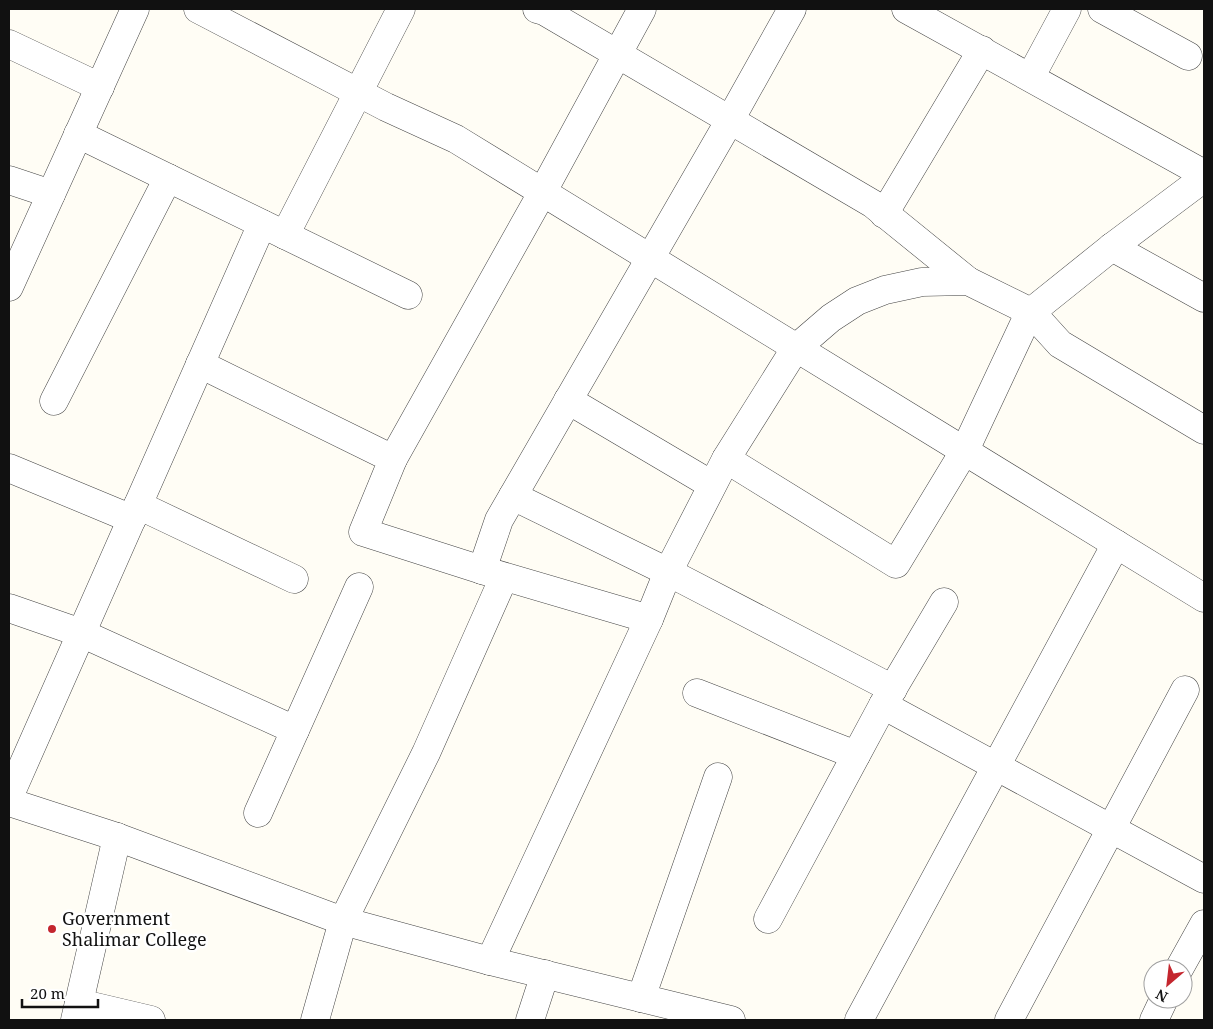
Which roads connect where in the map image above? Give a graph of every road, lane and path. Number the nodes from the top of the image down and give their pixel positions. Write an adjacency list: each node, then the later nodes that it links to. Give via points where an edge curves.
1 (135, 9): 15 (street)
2 (198, 9): 16 (street)
3 (400, 9): 16 (street)
4 (642, 9): 12 (street)
5 (792, 9): 17 (street)
6 (909, 9): 11 (street)
7 (1068, 9): 14 (street)
8 (1102, 9): 13 (street)
9 (542, 10): 12 (street)
10 (9, 44): 15 (street)
11 (982, 50): 14 (street); 25 (street)
12 (616, 53): 17 (street); 23 (street)
13 (1188, 56)
14 (1031, 76): 19 (street)
15 (100, 87): 18 (street)
16 (357, 92): 23 (street, via 456,139); 26 (street)
17 (730, 120): 25 (street, via 873,204); 28 (street)
18 (78, 134): 20 (street); 24 (street)
19 (1204, 174)
20 (168, 178): 26 (street); 37 (street)
21 (1204, 178): 27 (street)
22 (9, 180): 24 (street)
23 (542, 193): 28 (street); 40 (street)
24 (51, 194): 30 (street)
25 (884, 214): 29 (street)
26 (273, 229): 31 (street); 35 (street)
27 (1112, 247): 32 (street); 33 (street)
28 (649, 259): 34 (street); 36 (street)
29 (968, 281): 33 (street); 34 (street, via 922,282 885,290 857,301 831,318)
30 (9, 287)
31 (408, 295)
32 (1204, 298)
33 (1032, 312): 38 (street, via 1060,344); 39 (street)
34 (796, 349): 39 (street); 41 (street)
35 (200, 364): 40 (street); 45 (street)
36 (568, 400): 43 (street); 44 (street)
37 (54, 401)
38 (1204, 430)
39 (965, 450): 41 (street, via 896,564); 46 (street)
40 (393, 459): 48 (street, via 363,532)
41 (726, 459): 43 (street)
42 (9, 468): 45 (street)
43 (712, 485): 47 (street)
44 (513, 496): 47 (street); 48 (street, via 499,520)
45 (135, 512): 49 (street); 55 (street)
46 (1116, 544): 51 (street); 61 (street)
47 (668, 572): 54 (street); 58 (street)
48 (493, 574): 54 (street); 70 (street, via 426,753)
49 (294, 579)
50 (358, 587): 59 (street)
51 (1204, 598)
52 (944, 602): 58 (street)
53 (9, 608): 55 (street)
54 (649, 619): 73 (street)
55 (81, 633): 59 (street); 63 (street)
56 (1185, 690): 66 (street)
57 (698, 693): 60 (street)
58 (888, 697): 60 (street); 61 (street)
59 (295, 730): 65 (street)
60 (856, 755): 69 (street)
61 (997, 767): 66 (street); 82 (street)
62 (718, 777): 75 (street)
63 (9, 797)
64 (9, 802): 67 (street)
65 (258, 813)
66 (1112, 829): 68 (street); 83 (street)
67 (117, 837): 70 (street); 76 (street)
68 (1204, 879)
69 (768, 919)
70 (343, 922): 73 (street); 79 (street)
71 (1204, 924): 72 (street)
72 (1185, 959)
73 (490, 960): 74 (street)
74 (545, 974): 75 (street); 80 (street)
75 (641, 998): 77 (street)
76 (77, 1012): 78 (street)
77 (669, 1013): 81 (street)
78 (151, 1020)
79 (315, 1020)
80 (530, 1020)
81 (731, 1020)
82 (859, 1020)
83 (1009, 1020)

